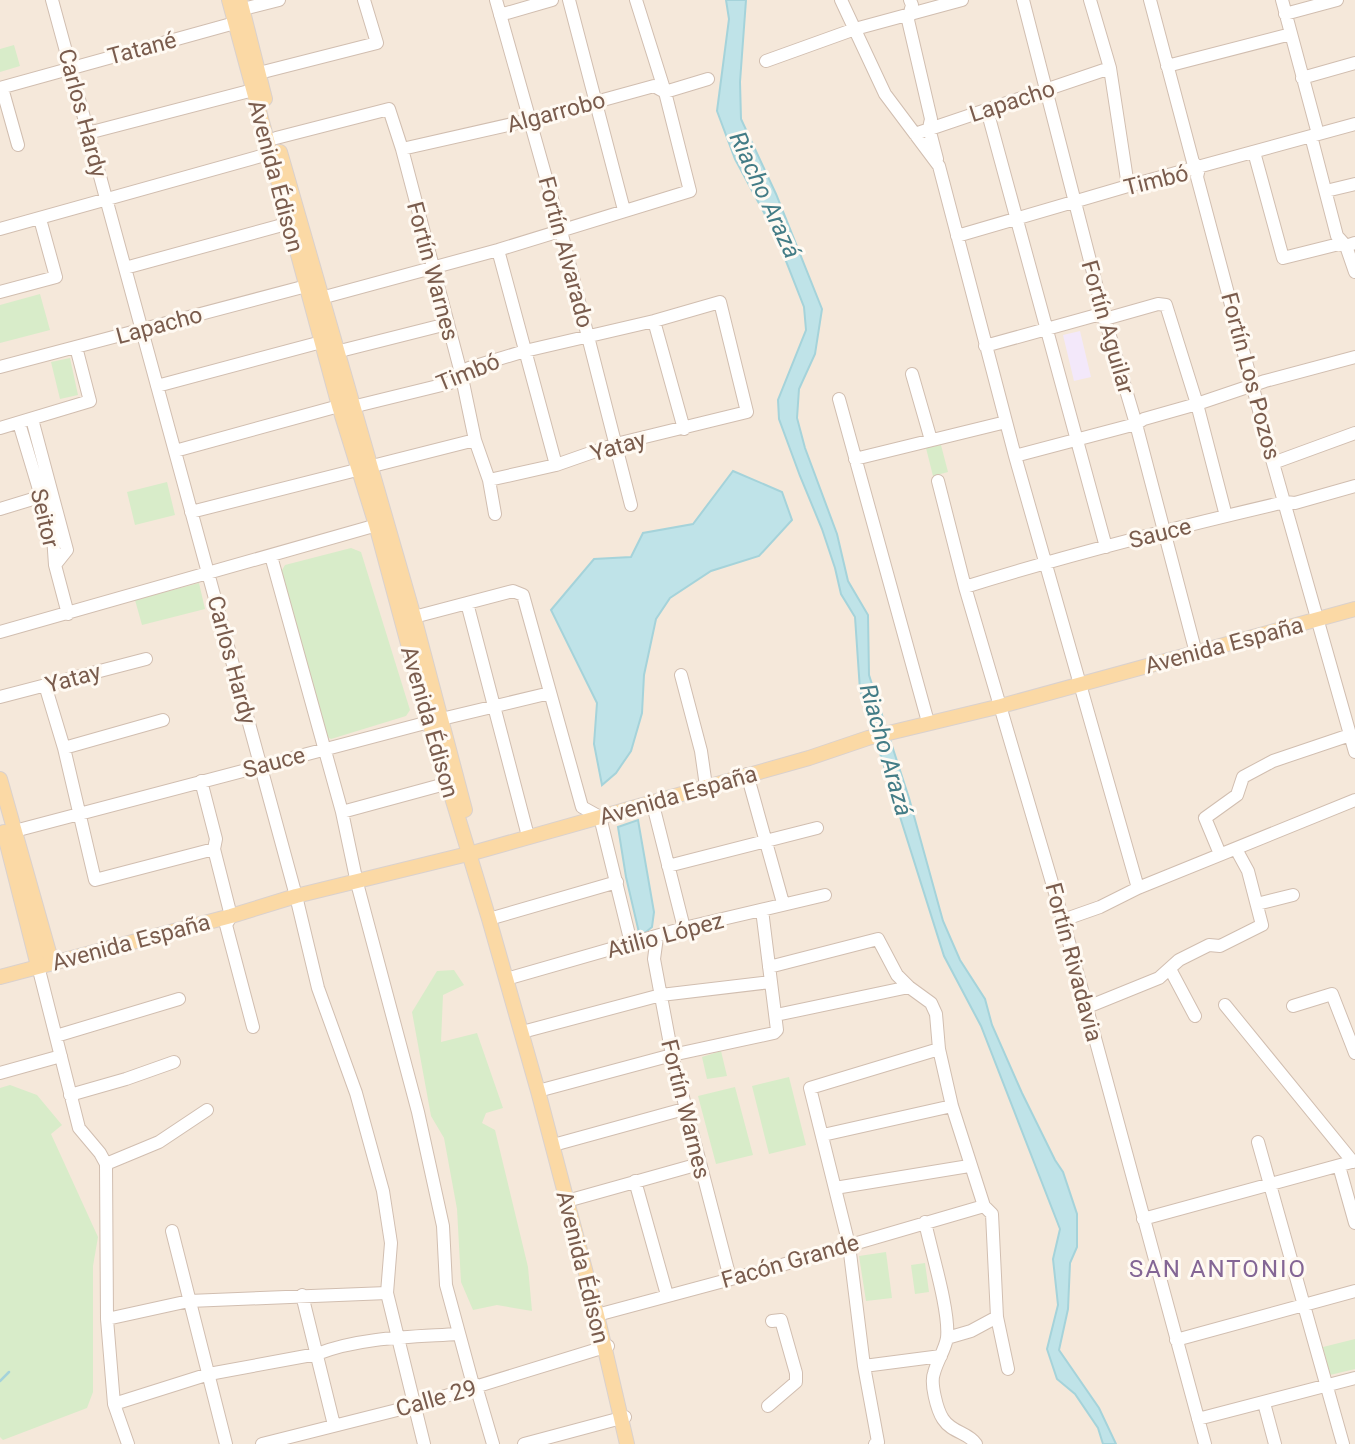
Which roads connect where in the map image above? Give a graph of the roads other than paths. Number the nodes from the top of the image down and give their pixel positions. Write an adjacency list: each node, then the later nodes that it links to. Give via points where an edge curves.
1 (52, 0): 26 (street, Carlos Hardy)
2 (229, 0): 17 (main road, Avenida Édison)
3 (279, 0): 17 (street, Tatané)
4 (364, 0): 30 (street, via 377,43)
5 (496, 0): 20 (street, Fortín Alvarado)
6 (552, 0): 20 (street)
7 (569, 0): 34 (street)
8 (636, 0): 33 (street)
9 (841, 0): 21 (street)
10 (910, 0): 18 (street)
11 (962, 0): 18 (street)
12 (1023, 0): 32 (street, Fortín Aguilar)
13 (1090, 0): 27 (street)
14 (1150, 0): 25 (street, Fortín Los Pozos)
15 (1282, 0): 19 (street)
16 (1337, 0): 19 (street)
17 (241, 13): 26 (street, Tatané); 30 (main road, Avenida Édison)
18 (910, 14): 21 (street); 38 (street)
19 (1285, 14): 22 (street)
20 (500, 15): 36 (street, Fortín Alvarado)
21 (855, 29): 23 (street); 40 (street, via 885,94)
22 (1291, 34): 25 (street); 28 (street)
23 (766, 61)
24 (1355, 63): 28 (street)
25 (1167, 66): 47 (street, Fortín Los Pozos, via 1193,162)
26 (71, 68): 31 (street, Tatané); 39 (street, Carlos Hardy)
27 (1110, 68): 32 (street, Lapacho); 49 (street)
28 (1302, 78): 41 (street)
29 (708, 79): 33 (street, Algarrobo)
30 (258, 84): 39 (street); 43 (main road, Avenida Édison)
31 (1, 88): 42 (street)
32 (1046, 91): 35 (street, Lapacho); 52 (street, Fortín Aguilar)
33 (665, 92): 34 (street, Algarrobo, via 654,86); 53 (street, Lapacho, via 690,191)
34 (596, 101): 36 (street, Algarrobo); 53 (street)
35 (987, 110): 38 (street, Lapacho); 55 (street)
36 (530, 120): 44 (street, Algarrobo); 58 (street, Fortín Alvarado)
37 (1355, 124): 41 (street, Timbó)
38 (929, 128): 40 (street, Lapacho); 46 (street)
39 (88, 133): 51 (street, Carlos Hardy)
40 (915, 134): 46 (street)
41 (1314, 135): 45 (street, Timbó); 50 (street)
42 (18, 145)
43 (276, 148): 44 (street, Fortín Warnes, via 389,109); 51 (street); 56 (main road, Avenida Édison)
44 (402, 149): 62 (street, Fortín Warnes)
45 (1254, 152): 47 (street, Timbó); 60 (street, via 1283,258)
46 (939, 166): 59 (street)
47 (1199, 169): 49 (street, Timbó); 82 (street, Fortín Los Pozos, via 1197,177)
48 (1355, 184): 50 (street)
49 (1128, 186): 52 (street, Timbó)
50 (1326, 191): 60 (street, via 1337,236)
51 (106, 199): 54 (street); 63 (street, Carlos Hardy)
52 (1075, 202): 55 (street, Timbó); 67 (street, Fortín Aguilar)
53 (624, 210): 58 (street, Lapacho)
54 (40, 219): 57 (street); 66 (street, via 56,277)
55 (1018, 219): 59 (street, Timbó); 71 (street)
56 (294, 222): 63 (street); 65 (main road, Avenida Édison)
57 (0, 229)
58 (561, 231): 61 (street, Lapacho); 72 (street, Fortín Alvarado)
59 (957, 236): 74 (street)
60 (1350, 245): 64 (street)
61 (498, 250): 62 (street, Lapacho); 76 (street)
62 (431, 267): 65 (street, Lapacho); 69 (street, Fortín Warnes)
63 (125, 268): 70 (street, Carlos Hardy)
64 (1355, 272)
65 (315, 289): 70 (street, Lapacho); 73 (main road, Avenida Édison)
66 (0, 292)
67 (1105, 318): 71 (street, via 1097,315); 84 (street, via 1166,305); 89 (street, Fortín Aguilar)
68 (654, 321): 72 (street, Timbó); 86 (street, Timbó, via 720,302); 91 (street)
69 (447, 324): 73 (street); 79 (street, Fortín Warnes)
70 (142, 329): 75 (street, Lapacho); 81 (street, Carlos Hardy)
71 (1047, 329): 74 (street); 93 (street)
72 (589, 338): 76 (street, Timbó); 96 (street, Fortín Alvarado)
73 (330, 345): 81 (street); 85 (main road, Avenida Édison)
74 (985, 346): 88 (street)
75 (76, 347): 78 (street, Lapacho); 87 (street, via 90,401)
76 (525, 351): 79 (street, Timbó); 101 (street)
77 (1355, 357): 82 (street)
78 (0, 367)
79 (461, 373): 85 (street, Timbó, via 450,383); 94 (street, Fortín Warnes)
80 (912, 374): 95 (street)
81 (157, 386): 97 (street, Carlos Hardy)
82 (1255, 387): 84 (street); 100 (street, Fortín Los Pozos)
83 (839, 399): 99 (street)
84 (1197, 404): 89 (street); 112 (street)
85 (345, 406): 97 (street, Timbó); 102 (main road, Avenida Édison)
86 (747, 412): 91 (street, Yatay)
87 (25, 421): 90 (street); 106 (street, Seitor)
88 (1006, 422): 95 (street); 98 (street)
89 (1136, 424): 93 (street); 114 (street, Fortín Aguilar)
90 (0, 428)
91 (684, 429): 96 (street, Yatay)
92 (1355, 433): 100 (street)
93 (1077, 439): 98 (street); 115 (street)
94 (475, 440): 102 (street); 103 (street, Fortín Warnes)
95 (931, 440): 99 (street)
96 (616, 444): 101 (street, Yatay); 108 (street, Fortín Alvarado)
97 (175, 450): 110 (street, Carlos Hardy)
98 (1015, 456): 117 (street)
99 (855, 458): 137 (street)
100 (1273, 463): 107 (street, Fortín Los Pozos)
101 (556, 464): 103 (street, Yatay)
102 (364, 469): 110 (street); 113 (main road, Avenida Édison)
103 (489, 480): 111 (street, Fortín Warnes)
104 (938, 481): 119 (street, Fortín Rivadavia)
105 (1355, 486): 107 (street, Sauce)
106 (47, 495): 109 (street); 122 (street, Seitor, via 55,565)
107 (1285, 502): 112 (street, Sauce); 124 (street, Fortín Los Pozos)
108 (631, 505)
109 (0, 509)
110 (191, 512): 118 (street, Carlos Hardy)
111 (495, 514)
112 (1226, 516): 114 (street, Sauce)
113 (381, 524): 116 (street); 123 (main road, Avenida Édison); 136 (main road, Avenida Édison)
114 (1165, 533): 115 (street, Sauce); 126 (street, Fortín Aguilar)
115 (1106, 547): 117 (street, Sauce)
116 (271, 556): 118 (street); 140 (street)
117 (1045, 562): 119 (street, Sauce); 129 (street)
118 (208, 573): 122 (street); 142 (street, Carlos Hardy)
119 (965, 587): 133 (street, Fortín Rivadavia)
120 (467, 603): 123 (street); 131 (street, via 513,591 523,596); 134 (street)
121 (1355, 609): 124 (main road, Avenida España)
122 (68, 614): 125 (street)
123 (414, 617): 136 (main road, Avenida Édison)
124 (1317, 620): 126 (main road, Avenida España); 138 (street, Fortín Los Pozos)
125 (0, 632)
126 (1196, 653): 129 (main road, Avenida España)
127 (146, 659): 130 (street, Yatay)
128 (681, 675): 147 (street)
129 (1080, 684): 133 (main road, Avenida España); 165 (street)
130 (46, 685): 132 (street, Yatay); 139 (street)
131 (550, 693): 134 (street, Sauce); 152 (street, via 582,807)
132 (0, 697)
133 (1001, 706): 137 (main road, Avenida España); 174 (street, Fortín Rivadavia)
134 (495, 707): 136 (street, Sauce); 156 (street)
135 (163, 720): 139 (street)
136 (435, 720): 140 (street, Sauce); 146 (main road, Avenida Édison)
137 (928, 722): 143 (main road, Avenida España)
138 (1350, 735): 141 (street, Fortín Los Pozos); 161 (street, via 1273,761 1243,777 1237,795 1205,818)
139 (64, 748): 150 (street)
140 (324, 749): 142 (street, Sauce); 151 (street)
141 (1355, 752)
142 (260, 765): 145 (street, Sauce); 168 (street, Carlos Hardy)
143 (747, 774): 147 (main road, Avenida España); 157 (street)
144 (0, 779): 155 (main road)
145 (201, 781): 150 (street, Sauce); 158 (street, via 216,839)
146 (452, 783): 151 (street); 160 (main road, Avenida Édison)
147 (706, 786): 149 (main road, Avenida España)
148 (1355, 800): 159 (street)
149 (652, 801): 152 (main road, Avenida España); 162 (street)
150 (79, 812): 155 (street, Sauce); 158 (street, via 95,880)
151 (342, 812): 164 (street)
152 (600, 817): 156 (main road, Avenida España); 163 (street)
153 (0, 818): 155 (main road)
154 (817, 828): 157 (street)
155 (6, 833): 178 (main road)
156 (528, 836): 160 (main road, Avenida España)
157 (765, 841): 162 (street); 169 (street)
158 (214, 849): 172 (street)
159 (1236, 849): 161 (street); 170 (street)
160 (472, 853): 164 (main road, Avenida España); 173 (main road, Avenida Édison)
161 (1220, 855): 165 (street)
162 (668, 866): 175 (street)
163 (617, 882): 173 (street); 177 (street)
164 (357, 883): 168 (main road, Avenida España); 235 (street, via 418,1112 443,1226 446,1285)
165 (1138, 888): 174 (street)
166 (825, 895): 169 (street, Atilio López)
167 (1293, 895): 170 (street)
168 (296, 896): 172 (main road, Avenida España); 226 (street, Carlos Hardy, via 318,988 356,1093 383,1191 391,1243)
169 (783, 903): 171 (street, Atilio López)
170 (1257, 904): 180 (street, via 1262,925 1220,946 1209,945)
171 (762, 910): 175 (street, Atilio López); 179 (street)
172 (231, 916): 178 (main road, Avenida España); 192 (street, via 226,925)
173 (492, 918): 182 (main road, Avenida Édison)
174 (1063, 920): 189 (street, Fortín Rivadavia)
175 (684, 928): 176 (street, Atilio López)
176 (657, 937): 177 (street, Atilio López); 185 (street, Fortín Warnes, via 654,960)
177 (631, 943): 182 (street, Atilio López)
178 (45, 964): 181 (main road, Avenida España); 194 (street)
179 (769, 968): 183 (street); 184 (street, via 878,939 897,975)
180 (1170, 969): 189 (street); 191 (street)
181 (0, 977)
182 (507, 978): 193 (main road, Avenida Édison); 201 (main road, Avenida Édison)
183 (771, 982): 185 (street); 190 (street)
184 (909, 987): 190 (street); 195 (street, via 931,1003)
185 (660, 995): 193 (street); 197 (street, Fortín Warnes)
186 (179, 999): 194 (street)
187 (1226, 1005): 209 (street)
188 (1293, 1006): 196 (street, via 1332,994)
189 (1085, 1008): 219 (street, Fortín Rivadavia)
190 (776, 1014): 197 (street, via 774,1033)
191 (1195, 1016)
192 (253, 1027)
193 (526, 1031): 201 (main road, Avenida Édison)
194 (56, 1035): 198 (street)
195 (939, 1049): 203 (street); 206 (street, via 810,1088)
196 (1355, 1053)
197 (672, 1055): 201 (street); 204 (street, Fortín Warnes)
198 (61, 1056): 200 (street); 202 (street)
199 (174, 1062): 202 (street)
200 (0, 1073)
201 (540, 1090): 208 (main road, Avenida Édison); 217 (main road, Avenida Édison)
202 (69, 1095): 210 (street, via 79,1128)
203 (952, 1106): 206 (street); 212 (street)
204 (684, 1109): 208 (street); 211 (street, Fortín Warnes)
205 (207, 1110): 210 (street, via 159,1142)
206 (823, 1135): 216 (street)
207 (1258, 1142): 215 (street)
208 (557, 1144): 217 (main road, Avenida Édison)
209 (1354, 1162): 213 (street)
210 (106, 1164): 233 (street)
211 (699, 1164): 214 (street); 224 (street, Fortín Warnes)
212 (969, 1166): 216 (street); 218 (street)
213 (1339, 1166): 215 (street); 221 (street)
214 (635, 1181): 217 (street); 228 (street)
215 (1270, 1186): 219 (street); 230 (street)
216 (835, 1188): 223 (street)
217 (570, 1200): 231 (main road, Avenida Édison)
218 (984, 1206): 220 (street, Facón Grande); 232 (street, via 992,1213)
219 (1143, 1219): 238 (street, Fortín Rivadavia)
220 (925, 1222): 223 (street, Facón Grande); 237 (street)
221 (1355, 1223)
222 (172, 1231): 229 (street)
223 (849, 1245): 224 (street, Facón Grande); 242 (street)
224 (730, 1278): 228 (street, Facón Grande)
225 (1355, 1291): 230 (street)
226 (387, 1293): 227 (street); 236 (street, Carlos Hardy)
227 (302, 1295): 229 (street); 240 (street)
228 (667, 1295): 231 (street, Facón Grande)
229 (189, 1301): 233 (street); 244 (street)
230 (1304, 1305): 238 (street); 247 (street)
231 (599, 1315): 239 (main road, Avenida Édison)
232 (997, 1317): 237 (street); 243 (street)
233 (107, 1319): 249 (street)
234 (772, 1321): 251 (street, via 781,1320 796,1382)
235 (458, 1334): 236 (street); 246 (street)
236 (397, 1338): 240 (street); 250 (street, Carlos Hardy)
237 (947, 1338): 241 (street)
238 (1177, 1340): 253 (street, Fortín Rivadavia)
239 (606, 1348): 246 (street, Calle 29); 252 (main road, Avenida Édison)
240 (317, 1354): 244 (street); 254 (street)
241 (941, 1356): 242 (street); 266 (street, via 932,1376 942,1418 953,1431 972,1437)
242 (864, 1366): 255 (street)
243 (1008, 1369)
244 (209, 1374): 249 (street); 259 (street)
245 (1355, 1378): 247 (street)
246 (476, 1386): 250 (street, Calle 29); 262 (street)
247 (1327, 1386): 248 (street); 269 (street)
248 (1264, 1403): 253 (street); 268 (street)
249 (114, 1404): 258 (street)
250 (413, 1406): 254 (street, Calle 29); 261 (street, Carlos Hardy)
251 (768, 1406)
252 (623, 1418): 256 (street); 264 (main road, Avenida Édison); 265 (main road, Avenida Édison)
253 (1198, 1419): 267 (street, Fortín Rivadavia)
254 (334, 1425): 257 (street, Calle 29)
255 (876, 1437)
256 (560, 1439): 263 (street)
257 (282, 1441): 260 (street, Calle 29)
258 (128, 1444)
259 (226, 1444)
260 (262, 1444)
261 (424, 1444)
262 (493, 1444)
263 (524, 1444)
264 (627, 1444)
265 (632, 1444)
266 (976, 1444)
267 (1205, 1444)
268 (1275, 1444)
269 (1343, 1444)

